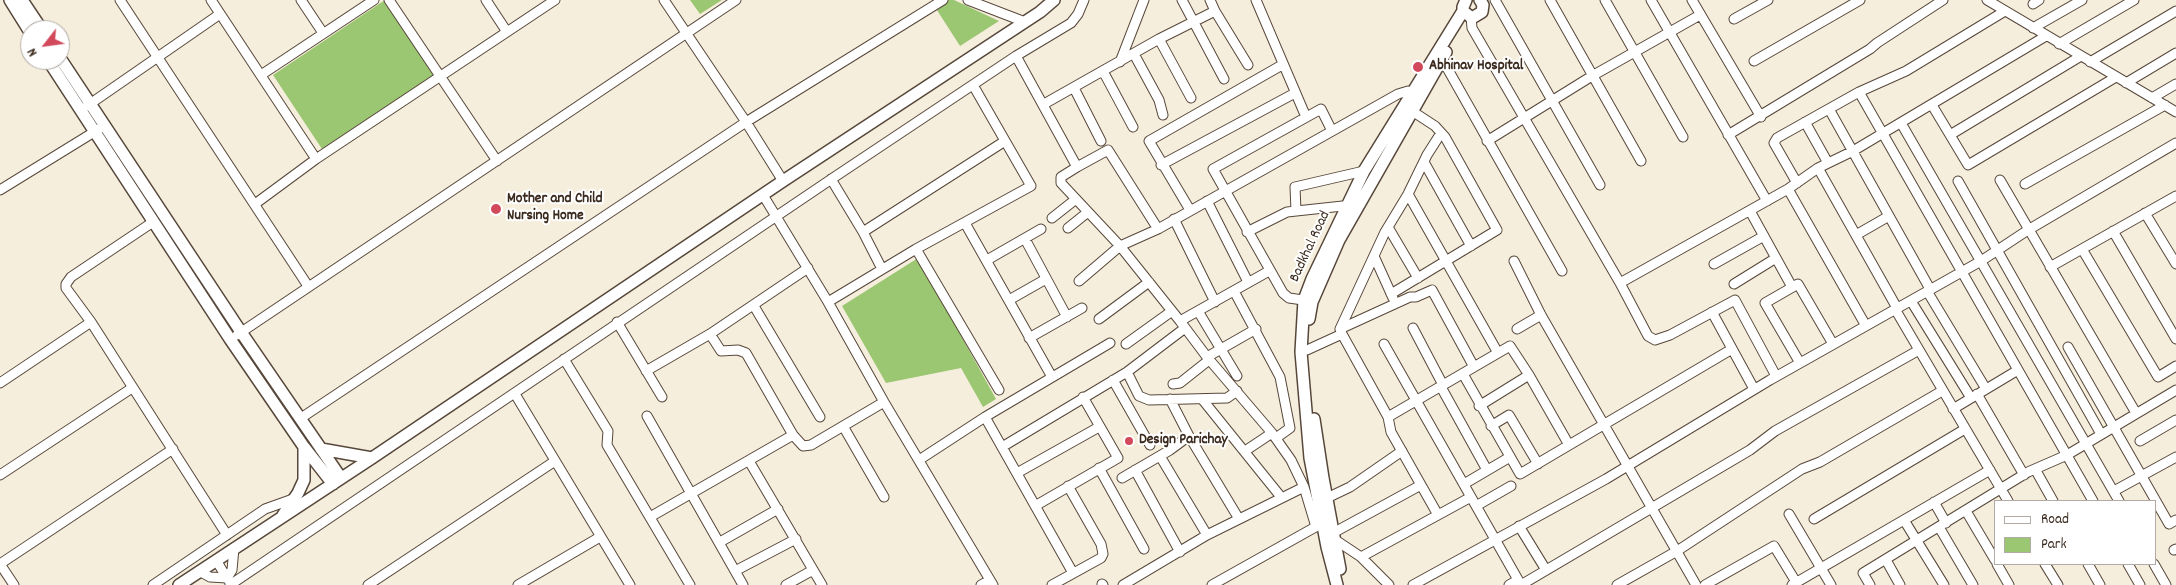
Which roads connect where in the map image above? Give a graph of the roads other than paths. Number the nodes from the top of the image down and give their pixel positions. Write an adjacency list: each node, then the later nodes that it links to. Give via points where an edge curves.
1 (10, 0): 40 (street)
2 (22, 0): 41 (street)
3 (120, 0): 57 (street)
4 (211, 0): 37 (street)
5 (301, 0): 48 (street)
6 (374, 0): 48 (street)
7 (389, 0): 68 (street)
8 (486, 0): 46 (street)
9 (555, 0): 46 (street)
10 (664, 0): 47 (street)
11 (736, 0): 47 (street)
12 (943, 0): 93 (street)
13 (968, 0): 31 (street)
14 (1054, 0): 42 (street)
15 (1084, 0): 55 (street, via 1071,23)
16 (1144, 0): 60 (street)
17 (1182, 0): 43 (street)
18 (1210, 0): 33 (street)
19 (1256, 0): 62 (street)
20 (1495, 0): 81 (street)
21 (1550, 0): 69 (street)
22 (1605, 0): 52 (street)
23 (1651, 0): 45 (street)
24 (1692, 0): 38 (street)
25 (1768, 0): 39 (street)
26 (1858, 0): 59 (street)
27 (1943, 0): 91 (street)
28 (1986, 0): 36 (street)
29 (2082, 0): 44 (street)
30 (2134, 0): 51 (street)
31 (978, 2): 42 (street)
32 (1484, 2): 34 (street, via 1480,15)
33 (1215, 11): 43 (street); 63 (street)
34 (1467, 11): 58 (street, Badkhal Road); 78 (street, Badkhal Road); 92 (street, via 1472,28)
35 (2176, 11): 61 (street)
36 (2006, 12): 44 (street); 76 (street, via 1906,72)
37 (220, 14): 57 (street); 67 (street)
38 (1700, 15): 45 (street); 91 (street)
39 (1734, 19)
40 (22, 20)
41 (35, 20)
42 (1025, 22): 122 (street)
43 (1192, 22): 50 (street); 71 (street)
44 (2034, 28): 49 (street)
45 (1669, 31): 52 (street); 103 (street)
46 (507, 32): 68 (street)
47 (686, 32): 93 (street); 112 (street)
48 (323, 34): 67 (street)
49 (2046, 36): 51 (street); 83 (street)
50 (1159, 39): 54 (street); 79 (street)
51 (2059, 44): 56 (street)
52 (1634, 52): 69 (street); 104 (street)
53 (2176, 53): 72 (street)
54 (1134, 54): 60 (street); 89 (street, via 1159,100)
55 (1016, 56): 74 (street); 82 (street)
56 (2081, 56): 61 (street); 102 (street)
57 (158, 57): 85 (street); 136 (street)
58 (1442, 59): 78 (street, Badkhal Road); 105 (street)
59 (1754, 60)
60 (1120, 62): 66 (street)
61 (2090, 62): 70 (street)
62 (1282, 65): 77 (street); 108 (street)
63 (1248, 66)
64 (56, 70): 85 (street)
65 (66, 70): 85 (street)
66 (1103, 71): 75 (street); 96 (street)
67 (261, 75): 111 (street)
68 (440, 76): 111 (street); 112 (street)
69 (1592, 76): 81 (street); 113 (street)
70 (2116, 77): 72 (street); 102 (street, via 1968,165)
71 (1224, 78)
72 (2126, 83): 80 (street)
73 (2176, 84): 80 (street)
74 (973, 85): 106 (street); 120 (street)
75 (1074, 88): 82 (street); 107 (street)
76 (1859, 92): 86 (street); 101 (street)
77 (1295, 93): 90 (street); 116 (street)
78 (1417, 94): 87 (street, Badkhal Road); 98 (street, via 1402,91); 119 (street, Badkhal Road)
79 (1191, 98)
80 (2152, 98): 84 (street)
81 (1553, 102): 92 (street); 126 (street)
82 (1044, 104): 117 (street)
83 (1932, 104): 95 (street); 102 (street)
84 (2164, 105): 88 (street); 125 (street)
85 (85, 108): 97 (street)
86 (1829, 109): 94 (street); 110 (street)
87 (1412, 111): 100 (street); 137 (street, Badkhal Road)
88 (2176, 112)
89 (1163, 115)
90 (1306, 117): 98 (street, via 1321,109); 129 (street, via 1213,169)
91 (1761, 117): 103 (street)
92 (1523, 119): 105 (street); 185 (street)
93 (746, 122): 122 (street); 269 (street)
94 (1805, 122): 115 (street); 124 (street, via 1774,143)
95 (1901, 123): 101 (street); 171 (street)
96 (1133, 127)
97 (98, 129): 127 (street); 148 (street); 214 (street)
98 (1332, 131): 129 (street)
99 (1143, 133): 108 (street)
100 (1441, 133): 114 (street); 162 (street, via 1497,230)
101 (1884, 133): 110 (street); 179 (street)
102 (1950, 134)
103 (1728, 135): 135 (street)
104 (1683, 137)
105 (1487, 140): 178 (street)
106 (1005, 141): 149 (street, via 1031,186); 156 (street)
107 (1101, 141)
108 (1149, 141): 116 (street)
109 (2176, 142): 154 (street)
110 (1853, 151): 115 (street); 145 (street)
111 (316, 159): 136 (street)
112 (497, 161): 187 (street)
113 (1642, 161)
114 (1424, 162): 130 (street); 162 (street)
115 (1828, 163): 118 (street)
116 (1162, 165): 139 (street)
117 (1077, 167): 133 (street, via 1060,180); 153 (street, via 1108,150)
118 (1818, 168): 124 (street); 158 (street)
119 (1364, 171): 138 (street, Badkhal Road); 140 (street, via 1295,186)
120 (831, 179): 144 (street); 156 (street)
121 (2000, 180): 154 (street)
122 (783, 181): 131 (street)
123 (1958, 181): 165 (street)
124 (1797, 183): 128 (street)
125 (2025, 184)
126 (1600, 185)
127 (1, 188)
128 (1788, 189): 135 (street); 210 (street)
129 (1226, 190): 134 (street); 157 (street)
130 (1408, 194): 150 (street); 169 (street)
131 (763, 195): 144 (street); 295 (street)
132 (2176, 196): 143 (street)
133 (1076, 199): 142 (street); 146 (street)
134 (1207, 201): 139 (street); 184 (street)
135 (1767, 201): 141 (street)
136 (255, 204): 187 (street)
137 (1360, 204): 138 (street); 194 (street, Badkhal Road)
138 (1348, 205): 140 (street); 194 (street, Badkhal Road, via 1312,279)
139 (1190, 210): 147 (street)
140 (1296, 211): 157 (street, via 1287,212)
141 (1750, 211): 159 (street); 185 (street)
142 (1088, 212): 151 (street); 161 (street)
143 (2145, 213): 155 (street); 173 (street)
144 (776, 216): 175 (street); 208 (street)
145 (1889, 216): 158 (street); 189 (street)
146 (1052, 218)
147 (1174, 219): 153 (street); 196 (street)
148 (153, 222): 207 (street, via 68,280 67,291); 218 (street)
149 (965, 223): 163 (street); 168 (street)
150 (1388, 227): 166 (street); 180 (street)
151 (1068, 228)
152 (1041, 229): 160 (street)
153 (1158, 229): 161 (street)
154 (2028, 230): 165 (street); 174 (street)
155 (2113, 231): 164 (street); 219 (street)
156 (863, 232): 176 (street)
157 (1247, 232): 177 (street)
158 (1856, 235): 200 (street)
159 (1764, 236): 167 (street); 172 (street)
160 (1024, 239): 168 (street); 181 (street)
161 (1120, 246): 182 (street); 183 (street)
162 (1471, 246): 169 (street)
163 (916, 249): 176 (street); 250 (street)
164 (2082, 249): 174 (street); 233 (street, via 2158,377)
165 (1997, 252): 171 (street); 277 (street)
166 (1374, 256): 191 (street); 215 (street)
167 (1776, 258): 186 (street); 188 (street)
168 (987, 260): 192 (street)
169 (1446, 261): 180 (street); 229 (street)
170 (1514, 261): 204 (street)
171 (1982, 261): 179 (street); 282 (street)
172 (1714, 264)
173 (2176, 264)
174 (2050, 267): 264 (street)
175 (808, 268): 195 (street); 198 (street)
176 (882, 269): 195 (street)
177 (1270, 271): 184 (street); 194 (street, via 1289,298)
178 (1562, 271)
179 (1961, 272): 189 (street); 235 (street)
180 (1418, 278): 191 (street)
181 (1046, 279): 192 (street); 205 (street)
182 (1079, 281)
183 (1148, 282): 201 (street); 206 (street)
184 (1248, 282): 190 (street)
185 (1620, 283): 203 (street, via 1651,339 1670,335)
186 (1734, 284)
187 (308, 286): 214 (street)
188 (1792, 287): 223 (street, via 1798,284); 232 (street, via 1765,302)
189 (1929, 290): 193 (street); 249 (street)
190 (1234, 291): 196 (street); 212 (street)
191 (1390, 294): 197 (street)
192 (1008, 300): 217 (street)
193 (1911, 300): 200 (street); 255 (street)
194 (1308, 301): 227 (street, Badkhal Road); 345 (street, Badkhal Road, via 1301,352 1310,458)
195 (828, 302): 260 (street)
196 (1215, 302): 202 (street)
197 (1396, 305): 215 (street); 234 (street, via 1432,290)
198 (754, 306): 216 (street); 266 (street)
199 (1082, 308): 205 (street)
200 (1896, 309): 210 (street); 228 (street)
201 (1172, 311): 209 (street); 221 (street)
202 (1198, 311): 209 (street); 225 (street)
203 (1712, 312): 226 (street); 241 (street, via 1735,300)
204 (1541, 315): 213 (street); 271 (street)
205 (1067, 317): 217 (street)
206 (1099, 319)
207 (91, 322): 244 (street); 247 (street)
208 (617, 322): 230 (street); 236 (street)
209 (1182, 324): 231 (street); 237 (street)
210 (1866, 326): 223 (street)
211 (1413, 328): 246 (street)
212 (1256, 329): 225 (street); 279 (street, via 1280,377 1290,428)
213 (1517, 329)
214 (241, 332): 218 (street); 269 (street)
215 (1341, 332): 227 (street); 268 (street)
216 (710, 334): 236 (street); 278 (street, via 721,351 746,353)
217 (1029, 338): 242 (street)
218 (230, 339): 285 (street)
219 (2176, 339)
220 (1110, 343): 242 (street)
221 (1126, 344)
222 (1384, 344): 261 (street)
223 (1833, 344): 232 (street)
224 (2068, 347): 275 (street)
225 (1221, 349): 231 (street); 240 (street)
226 (1732, 349): 248 (street); 271 (street)
227 (1307, 350): 323 (street, Badkhal Road)
228 (1919, 350): 251 (street); 334 (street, via 1775,431 1750,450)
229 (1498, 353): 234 (street); 239 (street, via 1510,346)
230 (564, 359): 254 (street); 339 (street, via 608,431 607,445)
231 (1208, 359): 245 (street, via 1180,383); 253 (street)
232 (1800, 362): 241 (street)
233 (2176, 366)
234 (1474, 367): 238 (street)
235 (2018, 370): 249 (street); 291 (street)
236 (646, 371): 256 (street)
237 (1127, 372): 243 (street); 259 (street, via 1142,398)
238 (1463, 374): 246 (street); 262 (street)
239 (1529, 375): 262 (street); 284 (street)
240 (1237, 376)
241 (1776, 376): 248 (street)
242 (1052, 377): 267 (street)
243 (1113, 380): 257 (street); 283 (street)
244 (0, 383)
245 (1173, 384)
246 (1442, 386): 261 (street); 304 (street)
247 (132, 388): 287 (street); 307 (street)
248 (1754, 389): 300 (street)
249 (1986, 389): 255 (street)
250 (1000, 390)
251 (1942, 390): 263 (street); 358 (street, via 1820,462 1802,469)
252 (2176, 390): 264 (street)
253 (1237, 391): 258 (street, via 1227,398); 279 (street)
254 (515, 394): 298 (street); 377 (street)
255 (1974, 396): 263 (street); 308 (street)
256 (662, 397)
257 (1083, 397): 273 (street); 286 (street)
258 (1202, 398): 259 (street); 290 (street)
259 (1170, 399): 280 (street)
260 (884, 402): 272 (street); 297 (street)
261 (1416, 402): 268 (street); 312 (street)
262 (1480, 406): 274 (street)
263 (1953, 409): 276 (street)
264 (2136, 413): 275 (street)
265 (648, 416): 319 (street)
266 (820, 417)
267 (985, 417): 286 (street); 297 (street)
268 (1388, 417): 289 (street, via 1388,426)
269 (301, 418): 288 (street)
270 (2176, 420): 281 (street)
271 (1604, 424): 284 (street); 300 (street)
272 (843, 426): 278 (street, via 807,446 800,444); 320 (street)
273 (1099, 426): 301 (street, via 1118,458); 306 (street)
274 (1491, 426): 293 (street); 299 (street, via 1509,415)
275 (2113, 426): 277 (street); 309 (street)
276 (1966, 429): 305 (street); 342 (street)
277 (2101, 434): 282 (street)
278 (793, 435): 296 (street)
279 (1274, 435): 290 (street); 316 (street)
280 (1190, 436): 292 (street); 341 (street)
281 (2140, 441)
282 (2086, 443): 291 (street); 318 (street)
283 (1150, 445)
284 (1569, 445): 299 (street)
285 (304, 447): 311 (street); 324 (street, via 304,480)
286 (1002, 447): 306 (street)
287 (172, 449): 348 (street); 364 (street)
288 (321, 449): 295 (street); 311 (street)
289 (1402, 451): 313 (street); 323 (street, via 1350,487)
290 (1245, 452): 321 (street)
291 (2067, 455): 302 (street); 327 (street)
292 (1160, 456): 303 (street); 349 (street)
293 (1510, 457): 299 (street, via 1520,474); 304 (street)
294 (2176, 457): 309 (street)
295 (372, 458): 311 (street)
296 (749, 460): 319 (street); 335 (street)
297 (919, 460): 376 (street)
298 (555, 461): 351 (street); 384 (street)
299 (1538, 464)
300 (1628, 466): 334 (street); 347 (street)
301 (1099, 468): 314 (street); 357 (street)
302 (2035, 469): 308 (street); 326 (street)
303 (1135, 470): 310 (street); 359 (street)
304 (1487, 470): 312 (street)
305 (1990, 470): 317 (street); 331 (street)
306 (1017, 473): 332 (street)
307 (0, 474)
308 (2024, 475): 317 (street)
309 (2142, 476): 318 (street); 329 (street)
310 (1122, 478)
311 (337, 481): 340 (street)
312 (1464, 484): 322 (street)
313 (1421, 485): 338 (street); 350 (street)
314 (1068, 486): 332 (street); 375 (street, via 1101,544 1103,554)
315 (1511, 486): 333 (street)
316 (1304, 487): 321 (street); 345 (street)
317 (2002, 490): 325 (street); 336 (street)
318 (2114, 492): 328 (street)
319 (692, 493): 339 (street); 355 (street)
320 (884, 496)
321 (1281, 497): 341 (street)
322 (1471, 497): 333 (street); 338 (street)
323 (1327, 498): 345 (street, Badkhal Road)
324 (293, 499): 340 (street); 348 (street, via 265,509)
325 (2007, 500)
326 (2053, 500)
327 (2092, 500)
328 (2118, 500)
329 (2156, 500)
330 (2156, 501): 344 (street, via 2169,524)
331 (1934, 502): 343 (street); 346 (street)
332 (1035, 506): 375 (street)
333 (1476, 506): 353 (street)
334 (1652, 508): 358 (street); 372 (street)
335 (778, 509): 352 (street); 355 (street)
336 (1966, 511): 346 (street); 361 (street)
337 (1789, 514): 370 (street)
338 (1438, 515): 360 (street)
339 (650, 516): 387 (street)
340 (281, 518): 356 (street)
341 (1239, 519): 349 (street)
342 (1814, 519)
343 (1904, 520): 354 (street); 370 (street)
344 (2176, 520)
345 (1323, 523): 350 (street, Badkhal Road); 394 (street); 395 (street, Badkhal Road)
346 (1943, 525): 354 (street); 407 (street)
347 (1519, 526): 353 (street); 372 (street)
348 (228, 535): 382 (street)
349 (1207, 535): 359 (street)
350 (1334, 536): 360 (street); 396 (street, Badkhal Road)
351 (600, 537): 385 (street); 386 (street)
352 (796, 539): 371 (street); 374 (street)
353 (1495, 539): 378 (street); 398 (street)
354 (1916, 541): 363 (street); 406 (street)
355 (720, 542): 374 (street)
356 (234, 548): 362 (street); 377 (street)
357 (1144, 549)
358 (1677, 550): 400 (street); 401 (street)
359 (1180, 552): 393 (street)
360 (1361, 557): 397 (street)
361 (1994, 558)
362 (216, 560): 373 (street); 377 (street)
363 (1886, 560): 404 (street, via 1863,573); 405 (street)
364 (0, 564): 381 (street)
365 (1998, 565): 408 (street)
366 (2046, 565): 380 (street)
367 (2089, 565): 409 (street)
368 (2129, 565): 410 (street)
369 (2155, 565): 411 (street)
370 (1821, 568): 379 (street); 403 (street)
371 (813, 570): 389 (street); 390 (street)
372 (1546, 570): 378 (street)
373 (199, 571): 377 (street); 383 (street)
374 (735, 571): 388 (street)
375 (1073, 573): 392 (street)
376 (991, 582): 391 (street)
377 (229, 583)
378 (1520, 583): 399 (street)
379 (1794, 584): 402 (street, via 1774,546)
380 (2057, 584)
381 (14, 585)
382 (153, 585)
383 (178, 585)
384 (368, 585)
385 (518, 585)
386 (630, 585)
387 (690, 585)
388 (743, 585)
389 (786, 585)
390 (822, 585)
391 (981, 585)
392 (1052, 585)
393 (1123, 585)
394 (1212, 585)
395 (1338, 585)
396 (1344, 585)
397 (1389, 585)
398 (1413, 585)
399 (1509, 585)
400 (1617, 585)
401 (1696, 585)
402 (1705, 585)
403 (1831, 585)
404 (1870, 585)
405 (1900, 585)
406 (1944, 585)
407 (1973, 585)
408 (2009, 585)
409 (2100, 585)
410 (2140, 585)
411 (2166, 585)

